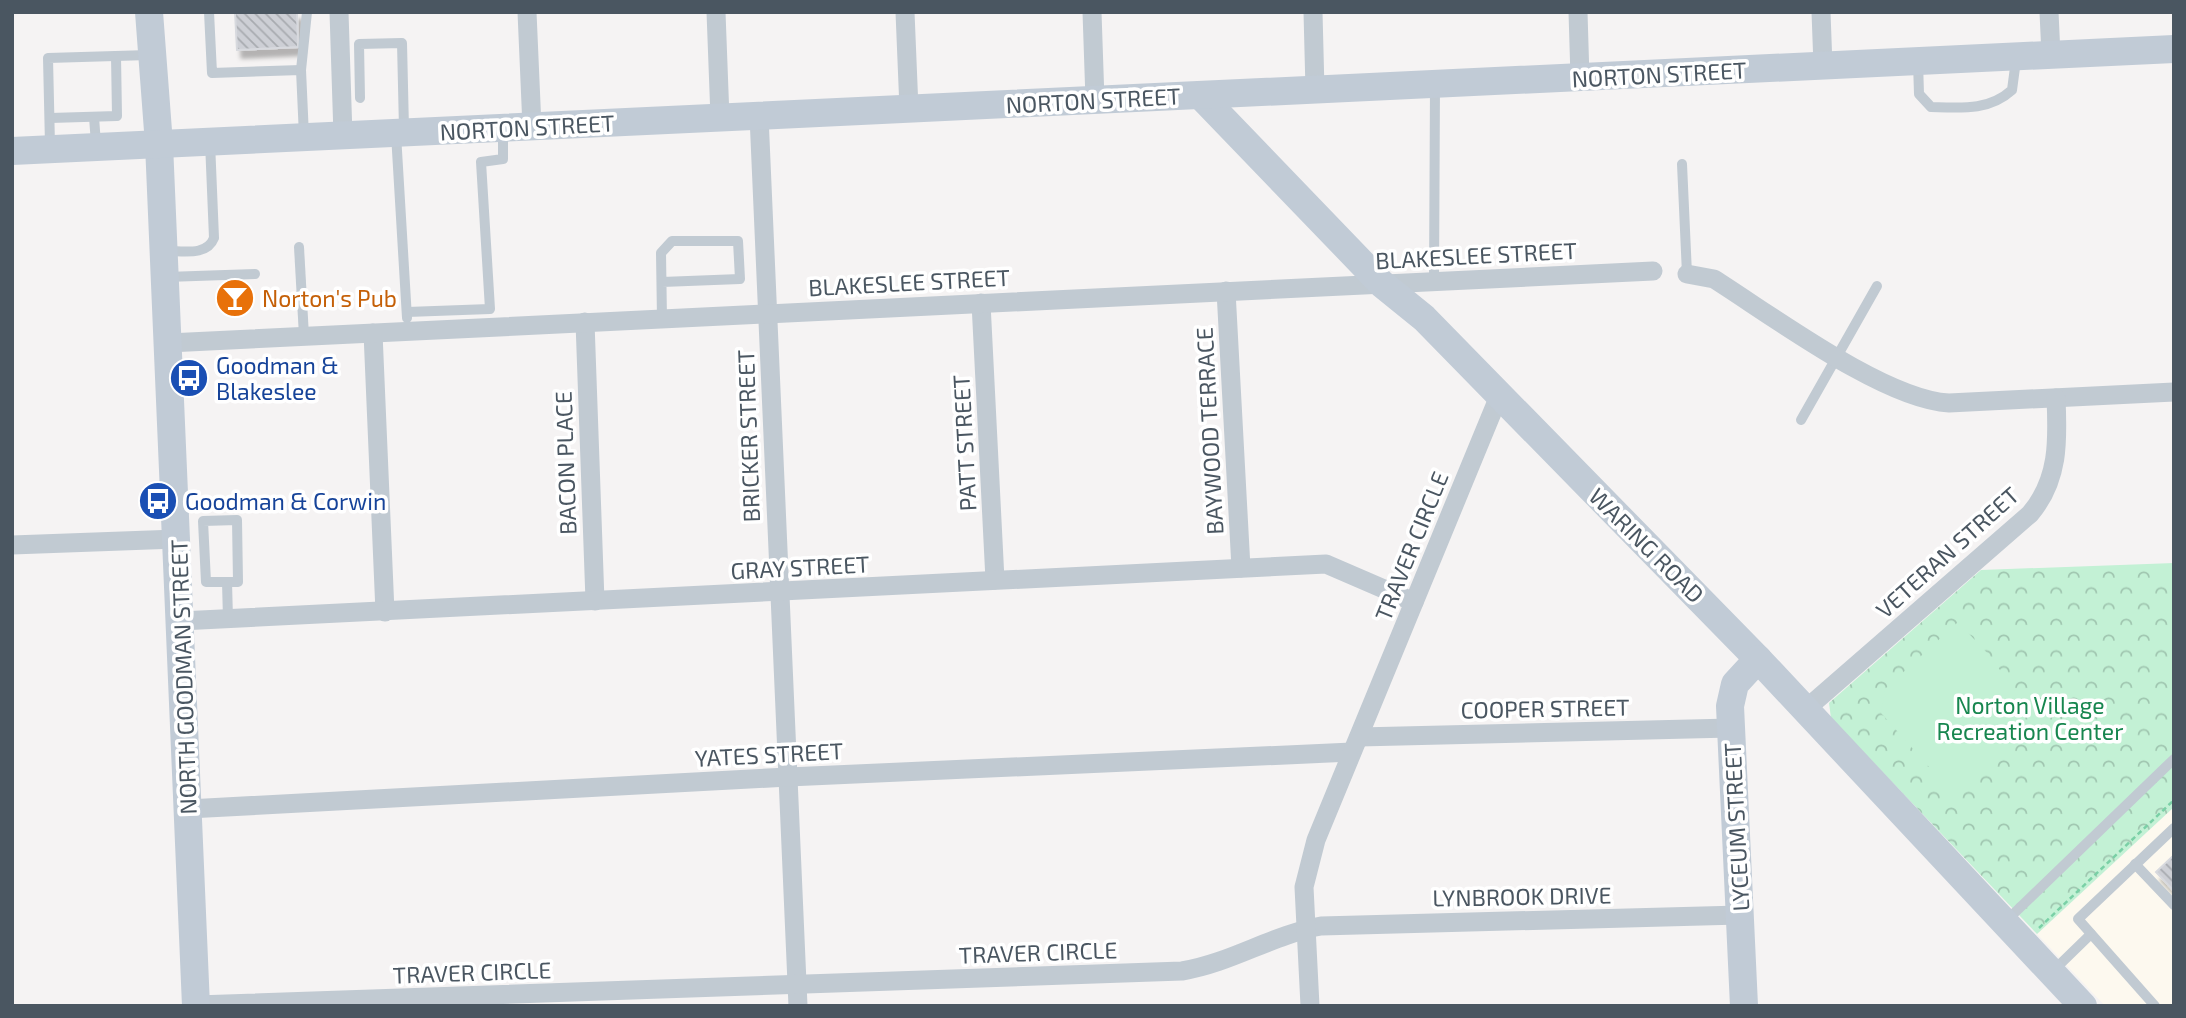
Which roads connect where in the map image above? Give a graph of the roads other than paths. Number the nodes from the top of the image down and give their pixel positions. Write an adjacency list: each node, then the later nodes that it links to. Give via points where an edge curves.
1 (149, 12): 15 (main road, NORTH GOODMAN STREET)
2 (209, 12): 21 (lane, via 212,73)
3 (307, 12): 21 (lane)
4 (339, 12): 13 (street)
5 (527, 12): 33 (street)
6 (716, 12): 32 (street)
7 (905, 12): 28 (street)
8 (1092, 12): 27 (street)
9 (1313, 12): 24 (street)
10 (1578, 12): 22 (street)
11 (1821, 12): 20 (street)
12 (2049, 12): 16 (street)
13 (349, 44): 26 (lane); 35 (lane, via 402,43); 36 (street)
14 (2174, 49): 16 (main road, NORTON STREET)
15 (152, 55): 17 (lane); 39 (main road, NORTH GOODMAN STREET)
16 (2051, 55): 18 (main road, NORTON STREET)
17 (116, 56): 30 (lane, via 117,116); 31 (lane, via 48,58)
18 (2016, 57): 19 (main road, NORTON STREET); 19 (lane, via 2012,90 2000,102 1970,108 1931,107 1919,93)
19 (1919, 61): 20 (main road, NORTON STREET)
20 (1823, 66): 22 (main road, NORTON STREET)
21 (301, 70): 37 (lane)
22 (1580, 78): 23 (main road, NORTON STREET)
23 (1435, 84): 24 (main road, NORTON STREET); 49 (lane)
24 (1315, 90): 25 (main road, NORTON STREET)
25 (1200, 95): 27 (main road, NORTON STREET); 51 (main road, WARING ROAD)
26 (360, 98)
27 (1096, 100): 28 (main road, NORTON STREET)
28 (909, 109): 29 (main road, NORTON STREET)
29 (759, 116): 32 (main road, NORTON STREET); 55 (street, BRICKER STREET)
30 (94, 117): 31 (lane); 40 (lane)
31 (50, 118): 41 (lane)
32 (720, 118): 33 (main road, NORTON STREET)
33 (532, 127): 34 (main road, NORTON STREET)
34 (503, 128): 35 (main road, NORTON STREET); 57 (lane, via 503,159 481,162 490,309)
35 (400, 133): 36 (main road, NORTON STREET); 57 (lane)
36 (343, 136): 37 (main road, NORTON STREET)
37 (304, 138): 38 (main road, NORTON STREET)
38 (210, 142): 39 (main road, NORTON STREET); 45 (lane, via 214,238 211,246)
39 (159, 144): 40 (main road, NORTON STREET); 45 (main road, NORTH GOODMAN STREET)
40 (96, 147): 41 (main road, NORTON STREET)
41 (51, 149): 42 (main road, NORTON STREET)
42 (12, 151)
43 (1682, 164): 48 (lane)
44 (299, 247): 60 (lane)
45 (165, 264): 47 (lane); 61 (main road, NORTH GOODMAN STREET)
46 (1653, 271): 49 (street, BLAKESLEE STREET)
47 (255, 274)
48 (1687, 274): 62 (street, via 1714,279)
49 (1434, 281): 51 (street, BLAKESLEE STREET)
50 (662, 282): 50 (lane, via 661,253 672,241 738,241 740,279); 56 (lane)
51 (1382, 284): 53 (street, BLAKESLEE STREET); 64 (main road, WARING ROAD, via 1424,318)
52 (1877, 286): 62 (lane)
53 (1226, 291): 54 (street, BLAKESLEE STREET); 70 (street, BAYWOOD TERRACE)
54 (981, 303): 55 (street, BLAKESLEE STREET); 71 (street, PATT STREET)
55 (768, 313): 56 (street, BLAKESLEE STREET); 73 (street, BRICKER STREET)
56 (662, 319): 58 (street, BLAKESLEE STREET)
57 (407, 322): 58 (street, BLAKESLEE STREET); 59 (street, BLAKESLEE STREET)
58 (584, 322): 74 (street, BACON PLACE)
59 (373, 333): 60 (street, BLAKESLEE STREET); 76 (street)
60 (304, 336): 61 (street, BLAKESLEE STREET)
61 (168, 342): 67 (main road, NORTH GOODMAN STREET)
62 (1839, 357): 65 (street, via 1891,387 1928,401); 66 (lane)
63 (2174, 392): 65 (street)
64 (1499, 396): 75 (street, TRAVER CIRCLE); 79 (main road, WARING ROAD)
65 (2056, 398): 80 (street, VETERAN STREET, via 2055,464 2043,499)
66 (1801, 420)
67 (199, 540): 68 (street); 69 (main road, NORTH GOODMAN STREET); 72 (lane, via 203,521 237,520 233,541 238,582)
68 (12, 545)
69 (200, 566): 72 (lane, via 206,582); 78 (main road, NORTH GOODMAN STREET)
70 (1241, 568): 71 (street, GRAY STREET); 75 (street, GRAY STREET, via 1326,564)
71 (995, 580): 73 (street, GRAY STREET)
72 (227, 582): 77 (lane)
73 (780, 593): 74 (street, GRAY STREET); 84 (street, BRICKER STREET)
74 (595, 601): 76 (street, GRAY STREET)
75 (1414, 602): 82 (street, TRAVER CIRCLE)
76 (386, 612): 77 (street, GRAY STREET)
77 (228, 619): 78 (street, GRAY STREET)
78 (180, 621): 85 (main road, NORTH GOODMAN STREET)
79 (1758, 659): 80 (main road, WARING ROAD); 81 (main road, LYCEUM STREET, via 1735,684)
80 (1806, 709): 90 (main road, WARING ROAD)
81 (1731, 728): 82 (street, COOPER STREET); 89 (main road, LYCEUM STREET)
82 (1355, 745): 84 (street, YATES STREET); 91 (street, TRAVER CIRCLE, via 1309,863 1304,887)
83 (2174, 760): 90 (lane)
84 (788, 777): 85 (street, YATES STREET); 94 (street, BRICKER STREET)
85 (188, 809): 95 (main road, NORTH GOODMAN STREET)
86 (2174, 828): 87 (lane)
87 (2135, 864): 88 (lane); 92 (lane, via 2078,919)
88 (2174, 905)
89 (1740, 915): 91 (street, LYNBROOK DRIVE); 97 (main road, LYCEUM STREET)
90 (2004, 922): 93 (main road, WARING ROAD)
91 (1305, 929): 94 (street, TRAVER CIRCLE, via 1231,958 1182,971); 96 (street)
92 (2091, 934): 93 (lane); 99 (lane)
93 (2052, 972): 98 (main road, WARING ROAD)
94 (797, 996): 95 (street, TRAVER CIRCLE)
95 (196, 1005)
96 (1310, 1006)
97 (1744, 1006)
98 (2083, 1006)
99 (2155, 1006)

